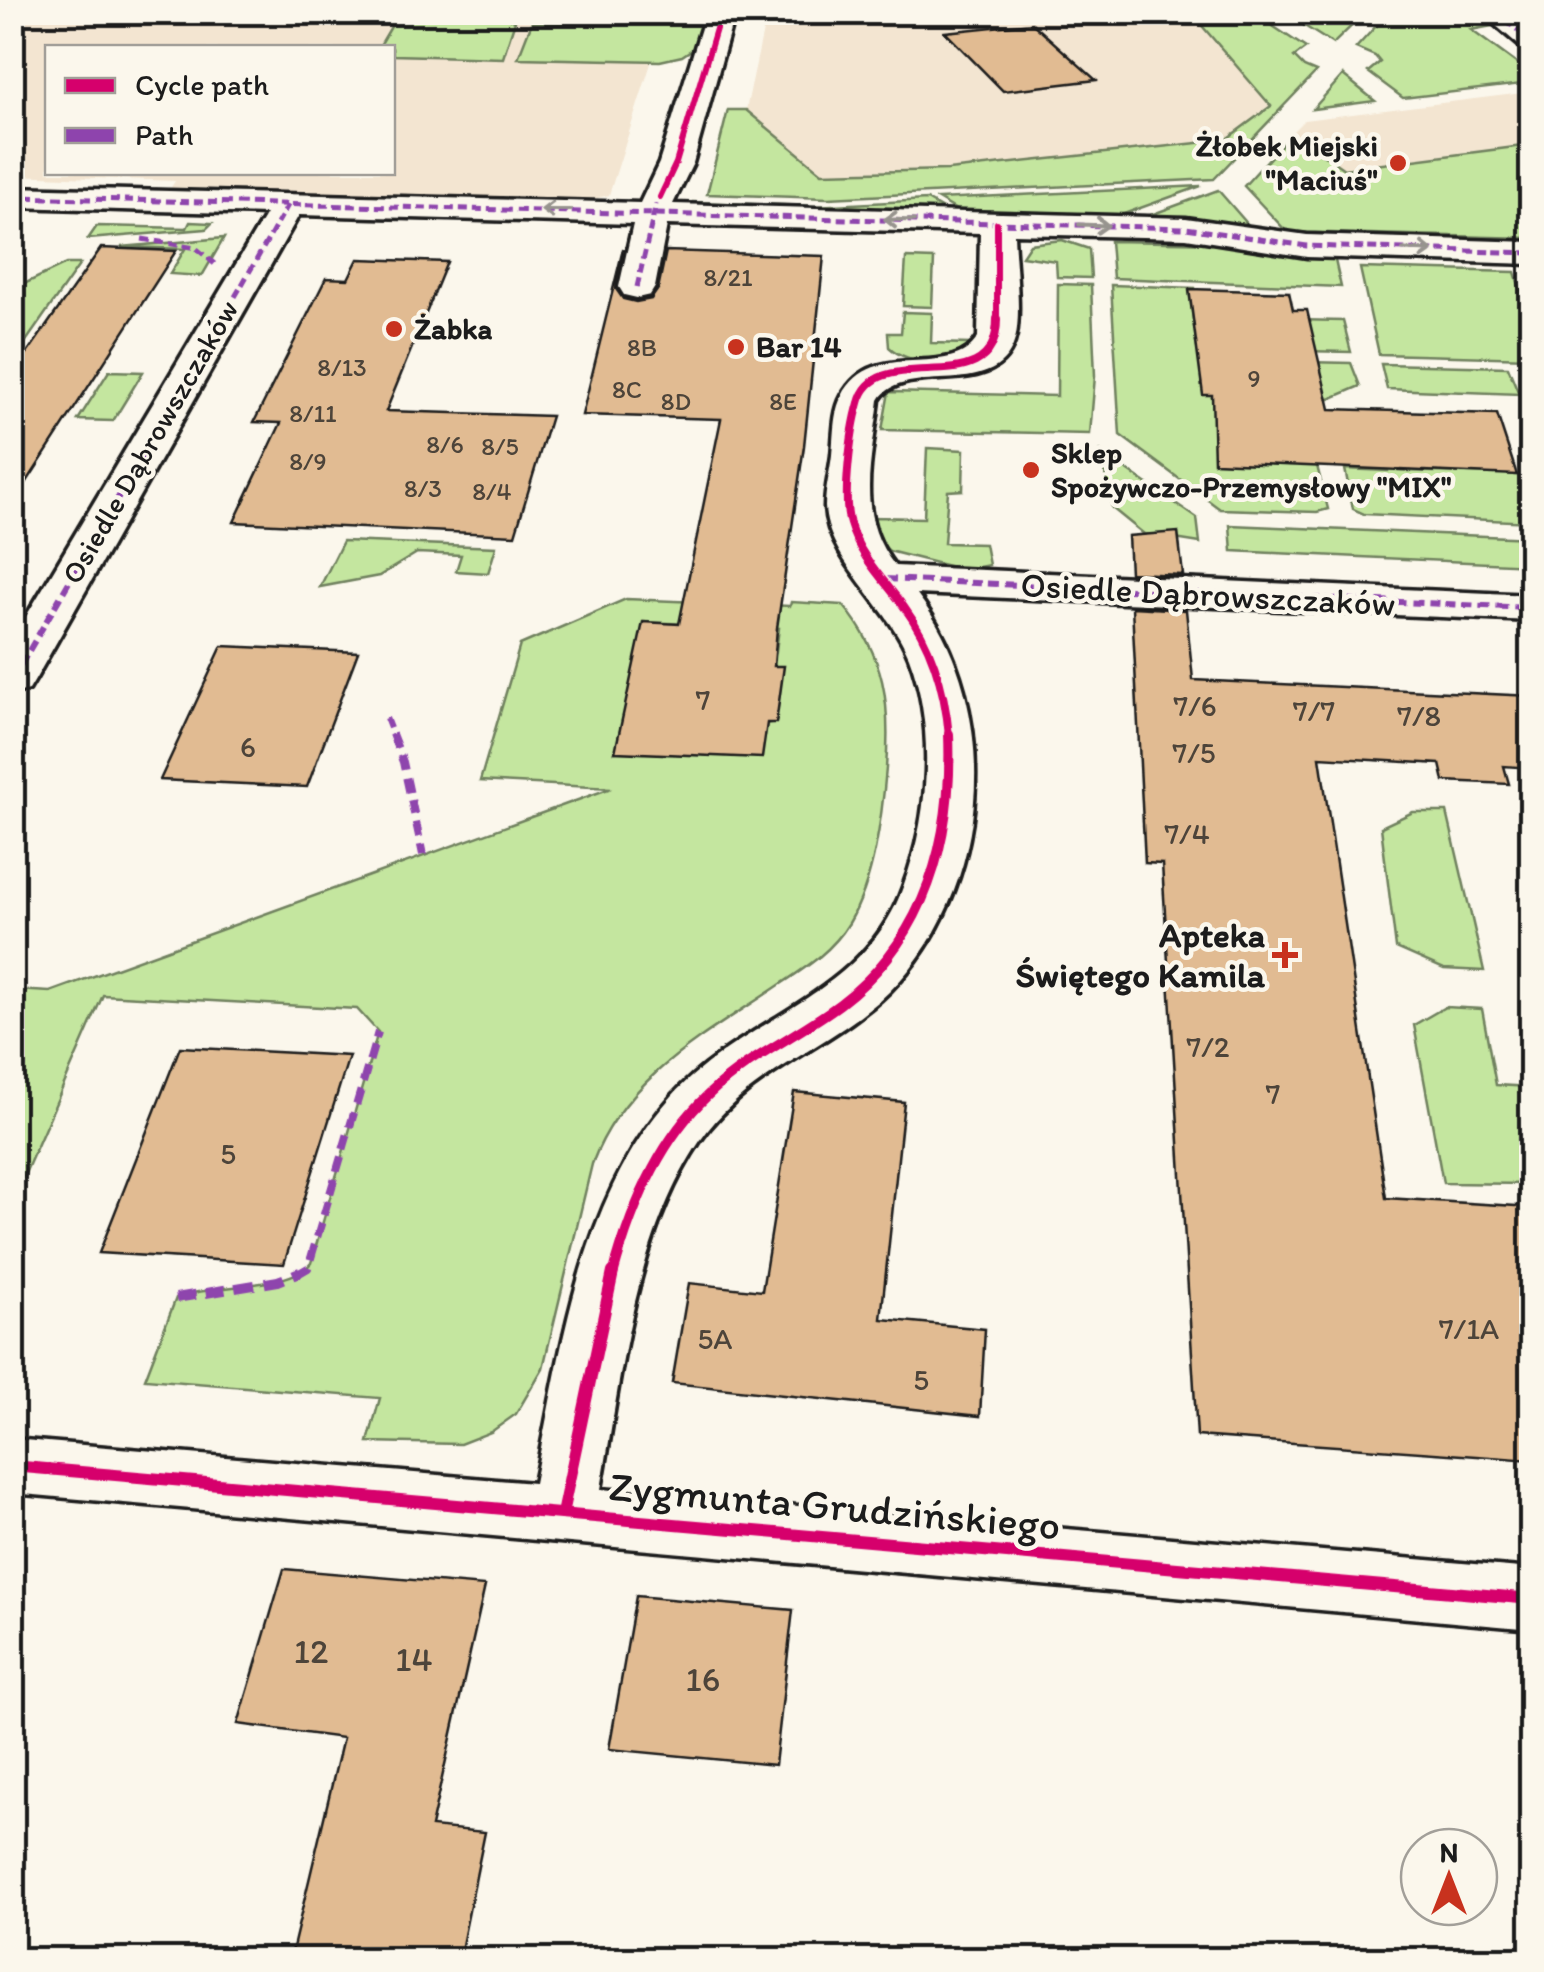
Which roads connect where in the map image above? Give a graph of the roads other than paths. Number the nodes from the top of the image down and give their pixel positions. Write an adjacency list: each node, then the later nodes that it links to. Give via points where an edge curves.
1 (721, 12): 6 (street, via 676,163)
2 (1494, 12): 3 (street)
3 (1532, 41)
4 (12, 197): 5 (street)
5 (288, 204): 6 (street, one-way to 5); 12 (street, Osiedle Dąbrowszczaków)
6 (653, 211): 7 (street, one-way to 6); 9 (street)
7 (997, 223): 8 (street, one-way to 8, via 1195,228 1307,246); 10 (street, via 997,337 990,352 969,365 887,375 861,393 846,522)
8 (1532, 253)
9 (637, 287)
10 (885, 579): 11 (street, Osiedle Dąbrowszczaków); 14 (street, via 927,646 950,734 950,776 930,890 910,934 866,984 720,1084 666,1148 620,1253)
11 (1532, 608)
12 (12, 680)
13 (12, 1466): 14 (street, Zygmunta Grudzińskiego)
14 (562, 1514): 15 (street, Zygmunta Grudzińskiego)
15 (1532, 1600)

